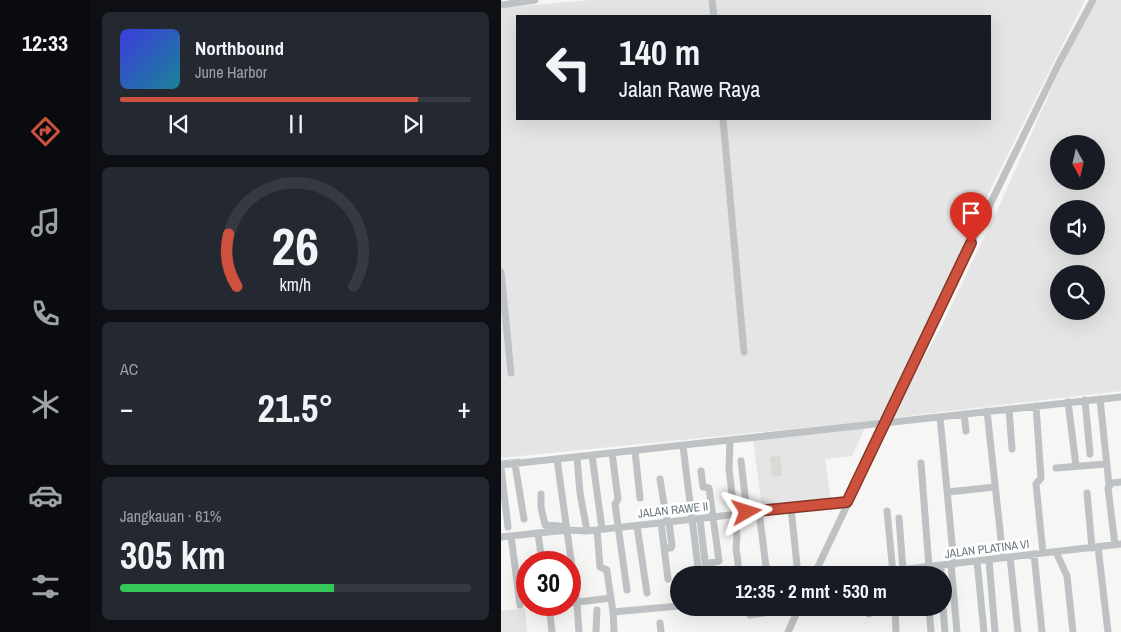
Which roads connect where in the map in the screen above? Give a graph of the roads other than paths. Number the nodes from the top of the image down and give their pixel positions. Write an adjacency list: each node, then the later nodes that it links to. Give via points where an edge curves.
1 (535, 0): 4 (street)
2 (712, 0): 5 (street)
3 (1091, 2): 19 (street)
4 (501, 5)
5 (714, 15)
6 (723, 120): 8 (street)
7 (501, 272): 9 (street)
8 (744, 352)
9 (511, 373)
10 (1121, 396): 11 (street)
11 (1100, 399): 12 (street); 33 (street)
12 (1085, 400): 13 (street); 26 (street)
13 (1068, 402): 14 (street); 34 (street)
14 (1036, 406): 15 (street); 73 (street, via 1041,478 1036,484)
15 (1009, 408): 16 (street); 23 (street)
16 (987, 411): 17 (street); 41 (street)
17 (964, 414): 18 (street); 20 (street)
18 (940, 417): 19 (street); 42 (street)
19 (887, 419): 21 (street); 46 (street)
20 (966, 431)
21 (729, 441): 22 (street); 51 (street)
22 (683, 446): 24 (street); 56 (street)
23 (1012, 449)
24 (635, 451): 25 (street); 45 (street)
25 (612, 453): 27 (street); 60 (street)
26 (1090, 454)
27 (592, 455): 28 (street); 61 (street)
28 (577, 457): 29 (street); 63 (street)
29 (557, 459): 32 (street); 62 (street)
30 (741, 461): 50 (street)
31 (921, 463): 85 (street)
32 (515, 464): 35 (street); 54 (street)
33 (1106, 464): 34 (street); 40 (street)
34 (1076, 466): 36 (street)
35 (501, 467): 59 (street)
36 (1056, 468)
37 (701, 472): 52 (street, via 703,487 709,488)
38 (660, 480): 57 (street)
39 (1121, 482): 40 (street)
40 (1109, 485): 67 (street)
41 (995, 487): 42 (street); 74 (street)
42 (948, 492): 77 (street)
43 (1087, 493): 68 (street)
44 (541, 494): 62 (street, via 545,525 559,526)
45 (640, 498)
46 (847, 502): 47 (street, JALAN RAWE II); 82 (street)
47 (791, 508): 48 (street, JALAN RAWE II); 81 (street)
48 (759, 511): 50 (street, JALAN RAWE II); 80 (street)
49 (887, 511): 83 (street)
50 (747, 512): 51 (street, JALAN RAWE II)
51 (734, 515): 52 (street, JALAN RAWE II); 79 (street)
52 (713, 517): 55 (street, JALAN RAWE II); 55 (street, via 719,561 706,567)
53 (899, 518): 84 (street)
54 (524, 519)
55 (700, 519): 56 (street, JALAN RAWE II)
56 (692, 520): 57 (street, JALAN RAWE II); 78 (street)
57 (665, 522): 58 (street, JALAN RAWE II); 88 (street, via 672,546 664,548)
58 (637, 526): 60 (street, JALAN RAWE II); 90 (street)
59 (508, 527)
60 (619, 527): 61 (street, JALAN RAWE II); 89 (street)
61 (600, 529): 63 (street, JALAN RAWE II); 91 (street, via 600,567 607,570)
62 (564, 531): 63 (street, JALAN RAWE II); 64 (street, JALAN RAWE II); 70 (street)
63 (587, 531)
64 (538, 533): 65 (street, JALAN RAWE II); 69 (street)
65 (511, 536): 66 (street, JALAN RAWE II); 87 (street)
66 (501, 537)
67 (1118, 545): 68 (street, JALAN PLATINA VI)
68 (1095, 547): 71 (street, JALAN PLATINA VI); 118 (street)
69 (540, 551)
70 (567, 551)
71 (1056, 552): 73 (street, JALAN PLATINA VI); 117 (street, via 1067,576)
72 (1034, 554): 73 (street, JALAN PLATINA VI); 74 (street, JALAN PLATINA VI); 116 (street)
73 (1043, 554)
74 (1006, 558): 75 (street, JALAN PLATINA VI); 115 (street)
75 (989, 560): 76 (street, JALAN PLATINA VI); 114 (street)
76 (977, 561): 77 (street, JALAN PLATINA VI); 113 (street)
77 (953, 564): 86 (street, JALAN PLATINA VI); 112 (street)
78 (698, 566)
79 (738, 566)
80 (766, 566)
81 (797, 566)
82 (818, 566)
83 (892, 566)
84 (903, 566)
85 (927, 566)
86 (941, 566)
87 (516, 574)
88 (668, 579)
89 (627, 590)
90 (647, 593)
91 (611, 598): 92 (street); 95 (street)
92 (581, 601)
93 (670, 607): 95 (street)
94 (597, 610): 105 (street)
95 (613, 612): 106 (street)
96 (550, 616): 103 (street)
97 (576, 616): 104 (street)
98 (795, 616): 108 (street)
99 (895, 616): 109 (street)
100 (930, 616): 110 (street)
101 (944, 616): 111 (street)
102 (660, 623): 107 (street)
103 (552, 632)
104 (579, 632)
105 (596, 632)
106 (613, 632)
107 (661, 632)
108 (788, 632)
109 (896, 632)
110 (931, 632)
111 (945, 632)
112 (957, 632)
113 (984, 632)
114 (995, 632)
115 (1018, 632)
116 (1042, 632)
117 (1073, 632)
118 (1108, 632)

